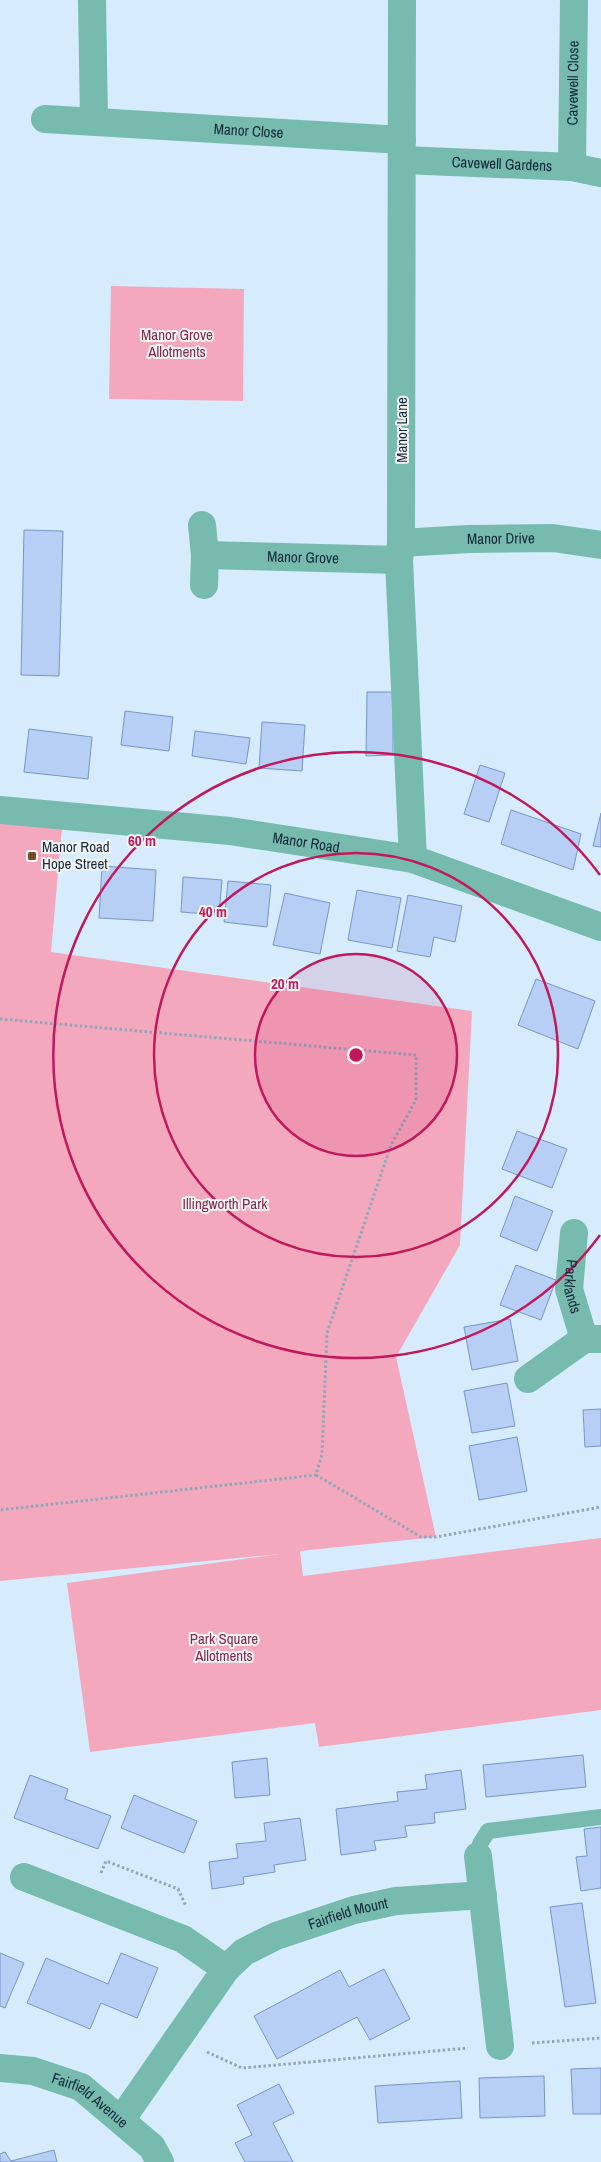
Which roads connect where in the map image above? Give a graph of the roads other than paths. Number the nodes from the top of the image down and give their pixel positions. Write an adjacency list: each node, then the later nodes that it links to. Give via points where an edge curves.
1 (92, 0): 5 (street)
2 (402, 0): 6 (street, Manor Lane)
3 (574, 0): 7 (street, Cavewell Close)
4 (46, 119): 5 (street, Manor Close)
5 (94, 120): 6 (street, Manor Close)
6 (403, 150): 7 (street, Cavewell Gardens); 11 (street, Manor Lane)
7 (572, 167): 8 (street, Cavewell Gardens)
8 (601, 173)
9 (202, 525): 12 (street)
10 (601, 546): 11 (street, Manor Drive, via 553,538 468,539)
11 (400, 552): 12 (street, Manor Grove); 15 (street, Manor Lane)
12 (205, 555): 13 (street)
13 (204, 585)
14 (0, 810): 15 (street, Manor Road, via 230,831)
15 (413, 859): 16 (street, Manor Road)
16 (601, 927)
17 (574, 1233): 18 (street, Parklands, via 568,1289)
18 (593, 1339): 19 (street, Parklands)
19 (528, 1379)
20 (601, 1817): 21 (lane, via 488,1831 480,1844)
21 (478, 1856): 23 (street)
22 (24, 1877): 24 (street, via 183,1939)
23 (483, 1896): 24 (street, Fairfield Mount, via 396,1901 354,1910 276,1936 244,1952); 25 (street)
24 (226, 1969): 27 (street, Fairfield Mount)
25 (500, 2046)
26 (0, 2068): 27 (street, Fairfield Avenue, via 33,2070 81,2087)
27 (121, 2120): 28 (street, Fairfield Avenue, via 152,2147)
28 (160, 2162)

